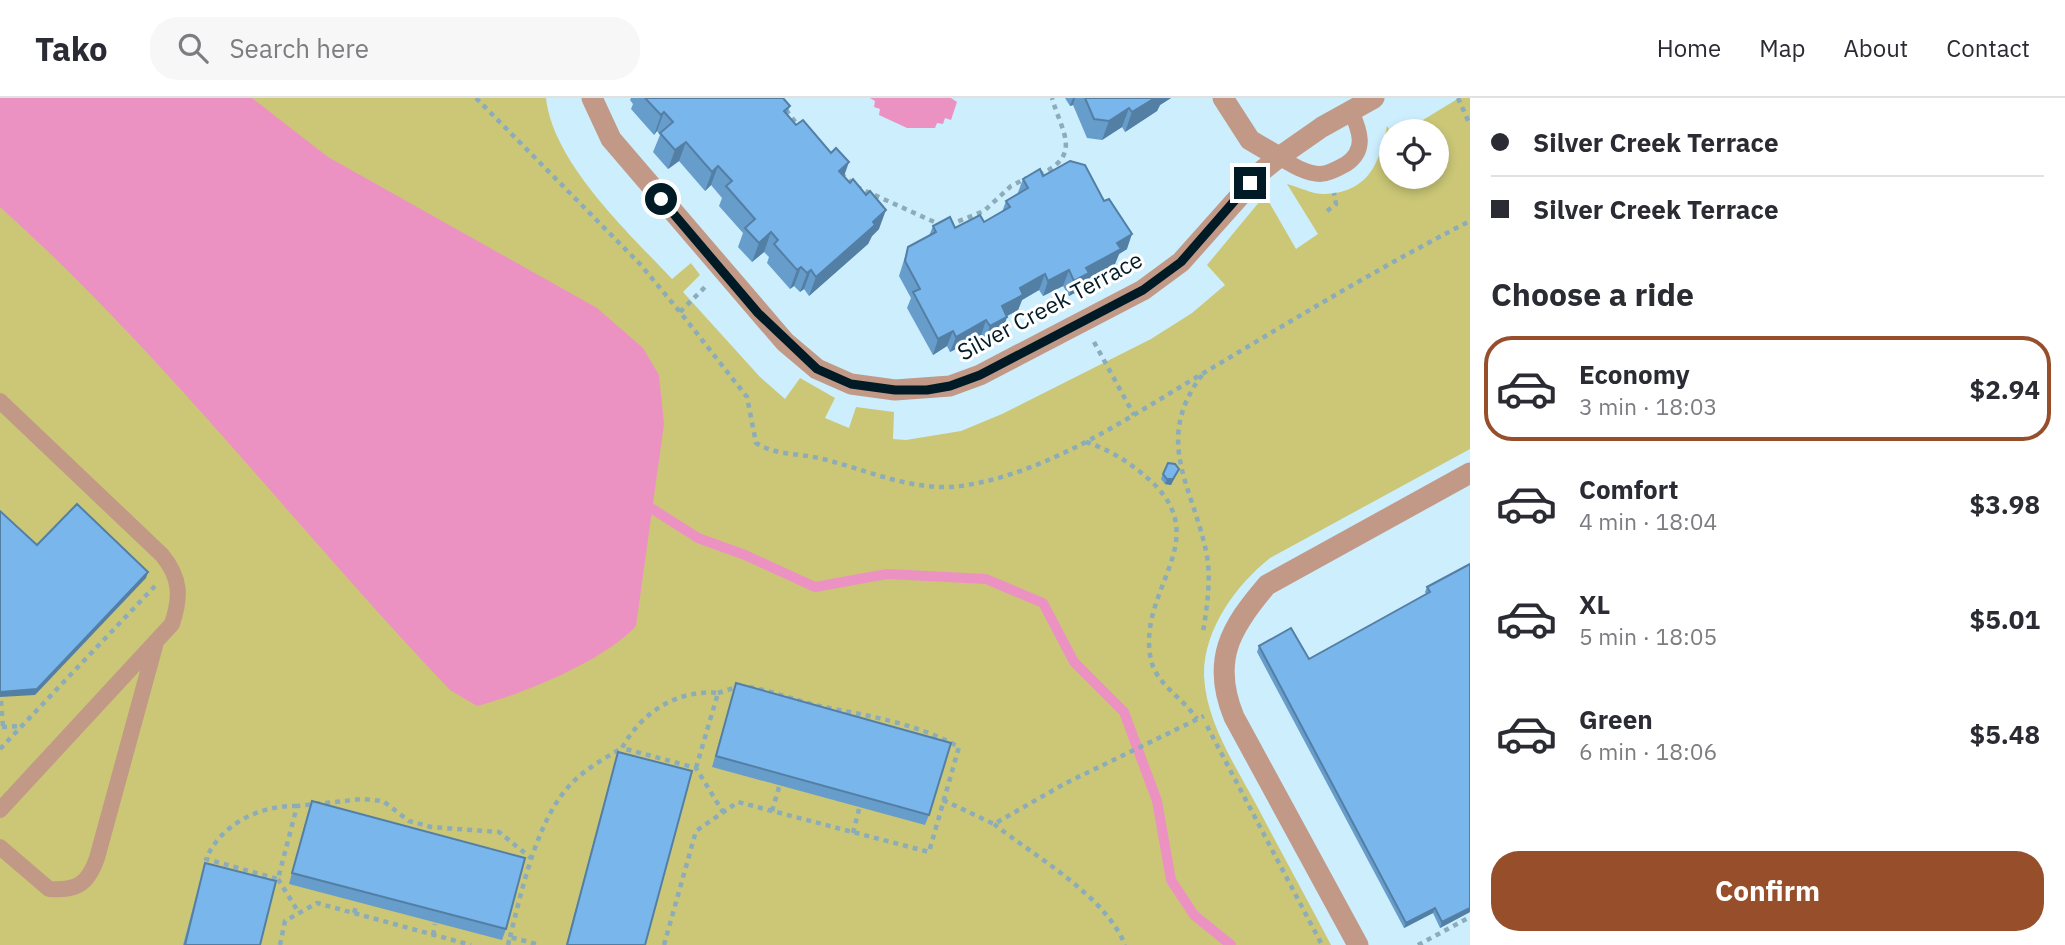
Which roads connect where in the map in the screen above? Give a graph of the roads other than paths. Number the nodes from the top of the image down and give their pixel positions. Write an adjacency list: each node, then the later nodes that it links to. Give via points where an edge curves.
1 (592, 98): 5 (street, Silver Creek Terrace, via 611,139 758,313 817,369 851,384 895,390 950,386 980,375 1143,290 1181,262 1262,170)
2 (1223, 98): 5 (street, via 1250,140)
3 (1374, 98): 4 (street, Silver Creek Terrace)
4 (1348, 104): 5 (street, Silver Creek Terrace); 5 (lane, via 1360,130 1361,145 1354,159 1320,174)
5 (1279, 157)
6 (0, 401): 8 (lane, via 172,567 179,603 172,624)
7 (1470, 473): 11 (street, via 1267,584 1230,638 1223,667 1223,690 1230,708)
8 (157, 641): 9 (lane); 10 (lane, via 97,858 85,883 75,889 49,889)
9 (0, 810)
10 (0, 847)
11 (1359, 945)

